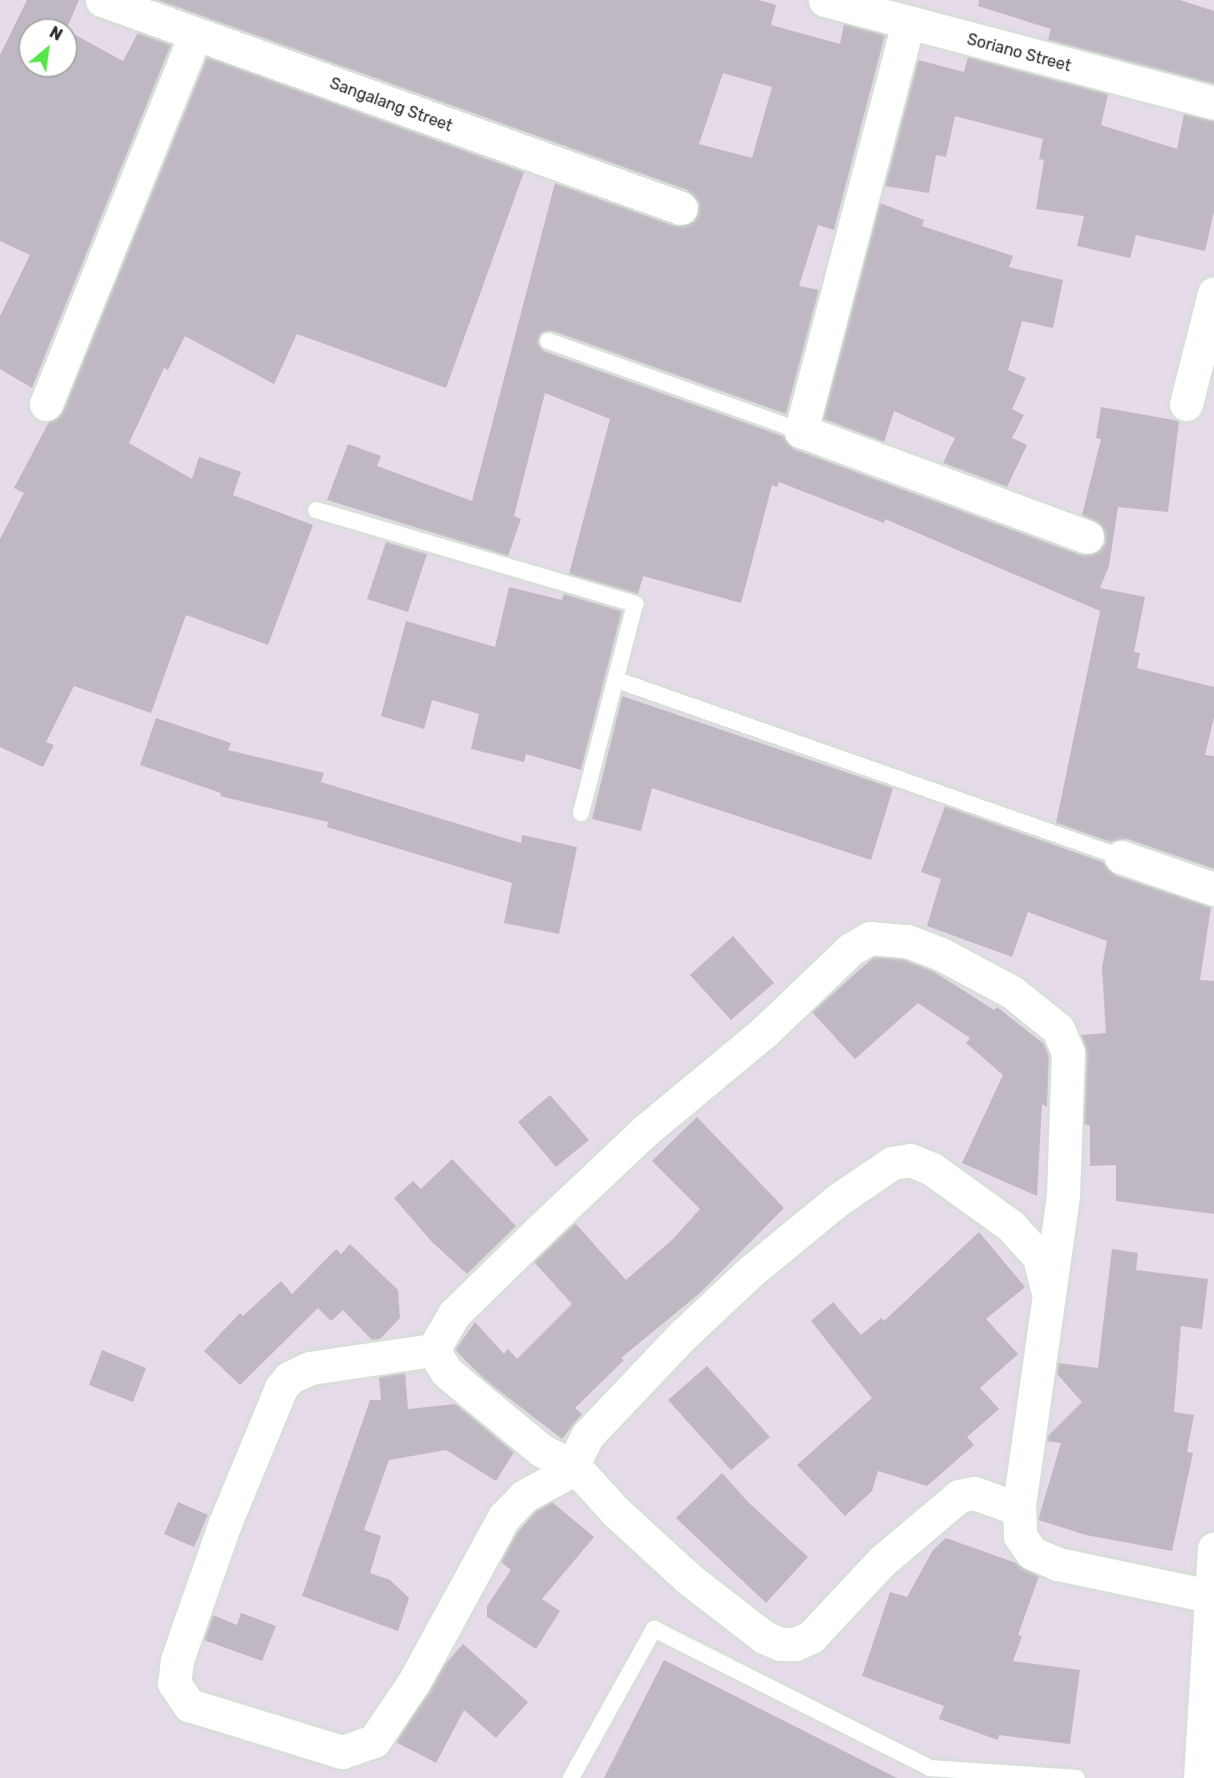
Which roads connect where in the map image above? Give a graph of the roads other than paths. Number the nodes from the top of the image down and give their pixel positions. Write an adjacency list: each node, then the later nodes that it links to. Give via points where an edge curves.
1 (102, 0): 4 (street, Sangalang Street)
2 (825, 0): 3 (street, Soriano Street)
3 (908, 23): 5 (street, Soriano Street); 11 (street)
4 (195, 36): 6 (street, Sangalang Street); 9 (street)
5 (1214, 103)
6 (681, 208)
7 (1214, 292): 10 (street)
8 (548, 341): 11 (lane)
9 (46, 404)
10 (1186, 404)
11 (801, 431): 13 (street)
12 (316, 510): 14 (lane, via 635,604)
13 (1087, 537)
14 (617, 680): 15 (lane); 16 (lane)
15 (581, 813)
16 (1121, 857): 17 (street)
17 (1214, 889)
18 (1047, 1296): 19 (street, via 1063,1196 1068,1053 1063,1035 1039,1011 979,973 907,941 881,937 851,949 763,1033 646,1131 454,1314); 20 (street, via 1043,1266 1025,1238 932,1169 910,1160 892,1162 798,1231 684,1334 588,1435 575,1460); 21 (street)
19 (432, 1350): 20 (street, via 446,1371 472,1394 541,1450); 20 (street, via 310,1368 289,1378 280,1388 237,1492 177,1660 174,1683 189,1705 334,1750 353,1751 374,1741 387,1728 414,1682 504,1517 524,1496)
20 (576, 1468): 21 (street, via 615,1511 689,1579 764,1637 788,1645 811,1637 882,1562 944,1505 974,1493)
21 (1019, 1509): 23 (street, via 1024,1546 1042,1559)
22 (1214, 1548): 23 (street)
23 (1210, 1596): 26 (street)
24 (571, 1778): 25 (lane, via 654,1629 930,1768)
25 (1077, 1778)
26 (1200, 1778)

